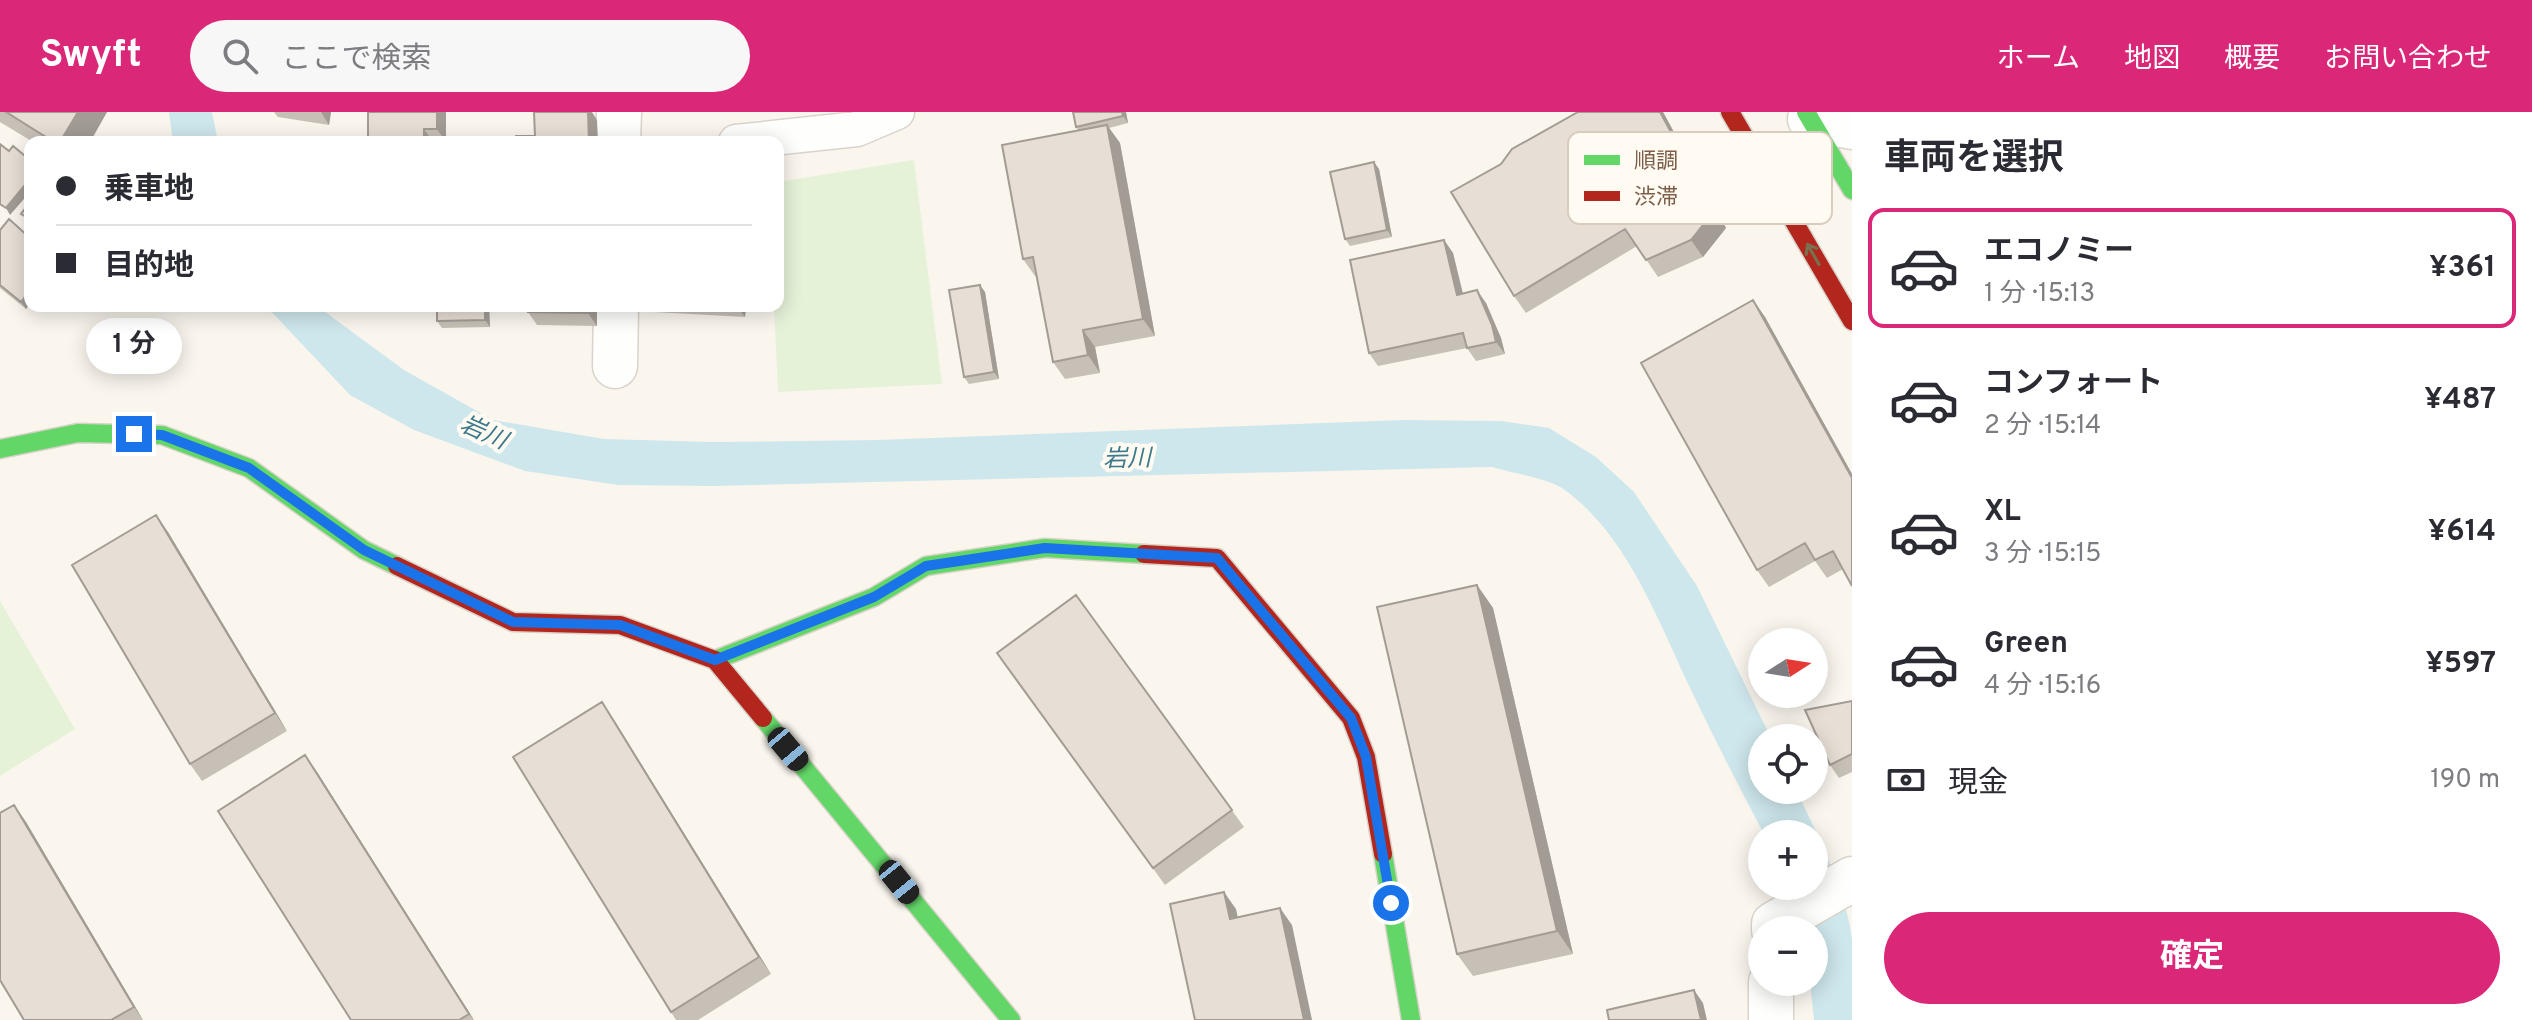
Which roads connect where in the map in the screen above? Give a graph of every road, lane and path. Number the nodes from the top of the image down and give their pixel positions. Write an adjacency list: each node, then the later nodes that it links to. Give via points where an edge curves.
1 (619, 112): 7 (street)
2 (897, 112): 8 (lane, via 857,129)
3 (1730, 112): 6 (main road, one-way to 3)
4 (1808, 115): 5 (street)
5 (1852, 127)
6 (1742, 132)
7 (618, 136)
8 (784, 137)
9 (1832, 156): 10 (main road)
10 (1852, 190)
11 (1795, 224): 13 (main road, one-way to 11)
12 (616, 312): 14 (street)
13 (1852, 321)
14 (615, 366)
15 (0, 449): 16 (main road, via 78,433 162,435 249,468 364,550 513,622 620,625)
16 (715, 660): 20 (main road); 21 (main road, via 874,597 926,566 1045,548 1217,558 1351,718 1366,757)
17 (1852, 879): 18 (street)
18 (1792, 916)
19 (1771, 996): 22 (street)
20 (1011, 1020)
21 (1411, 1020)
22 (1771, 1020)

